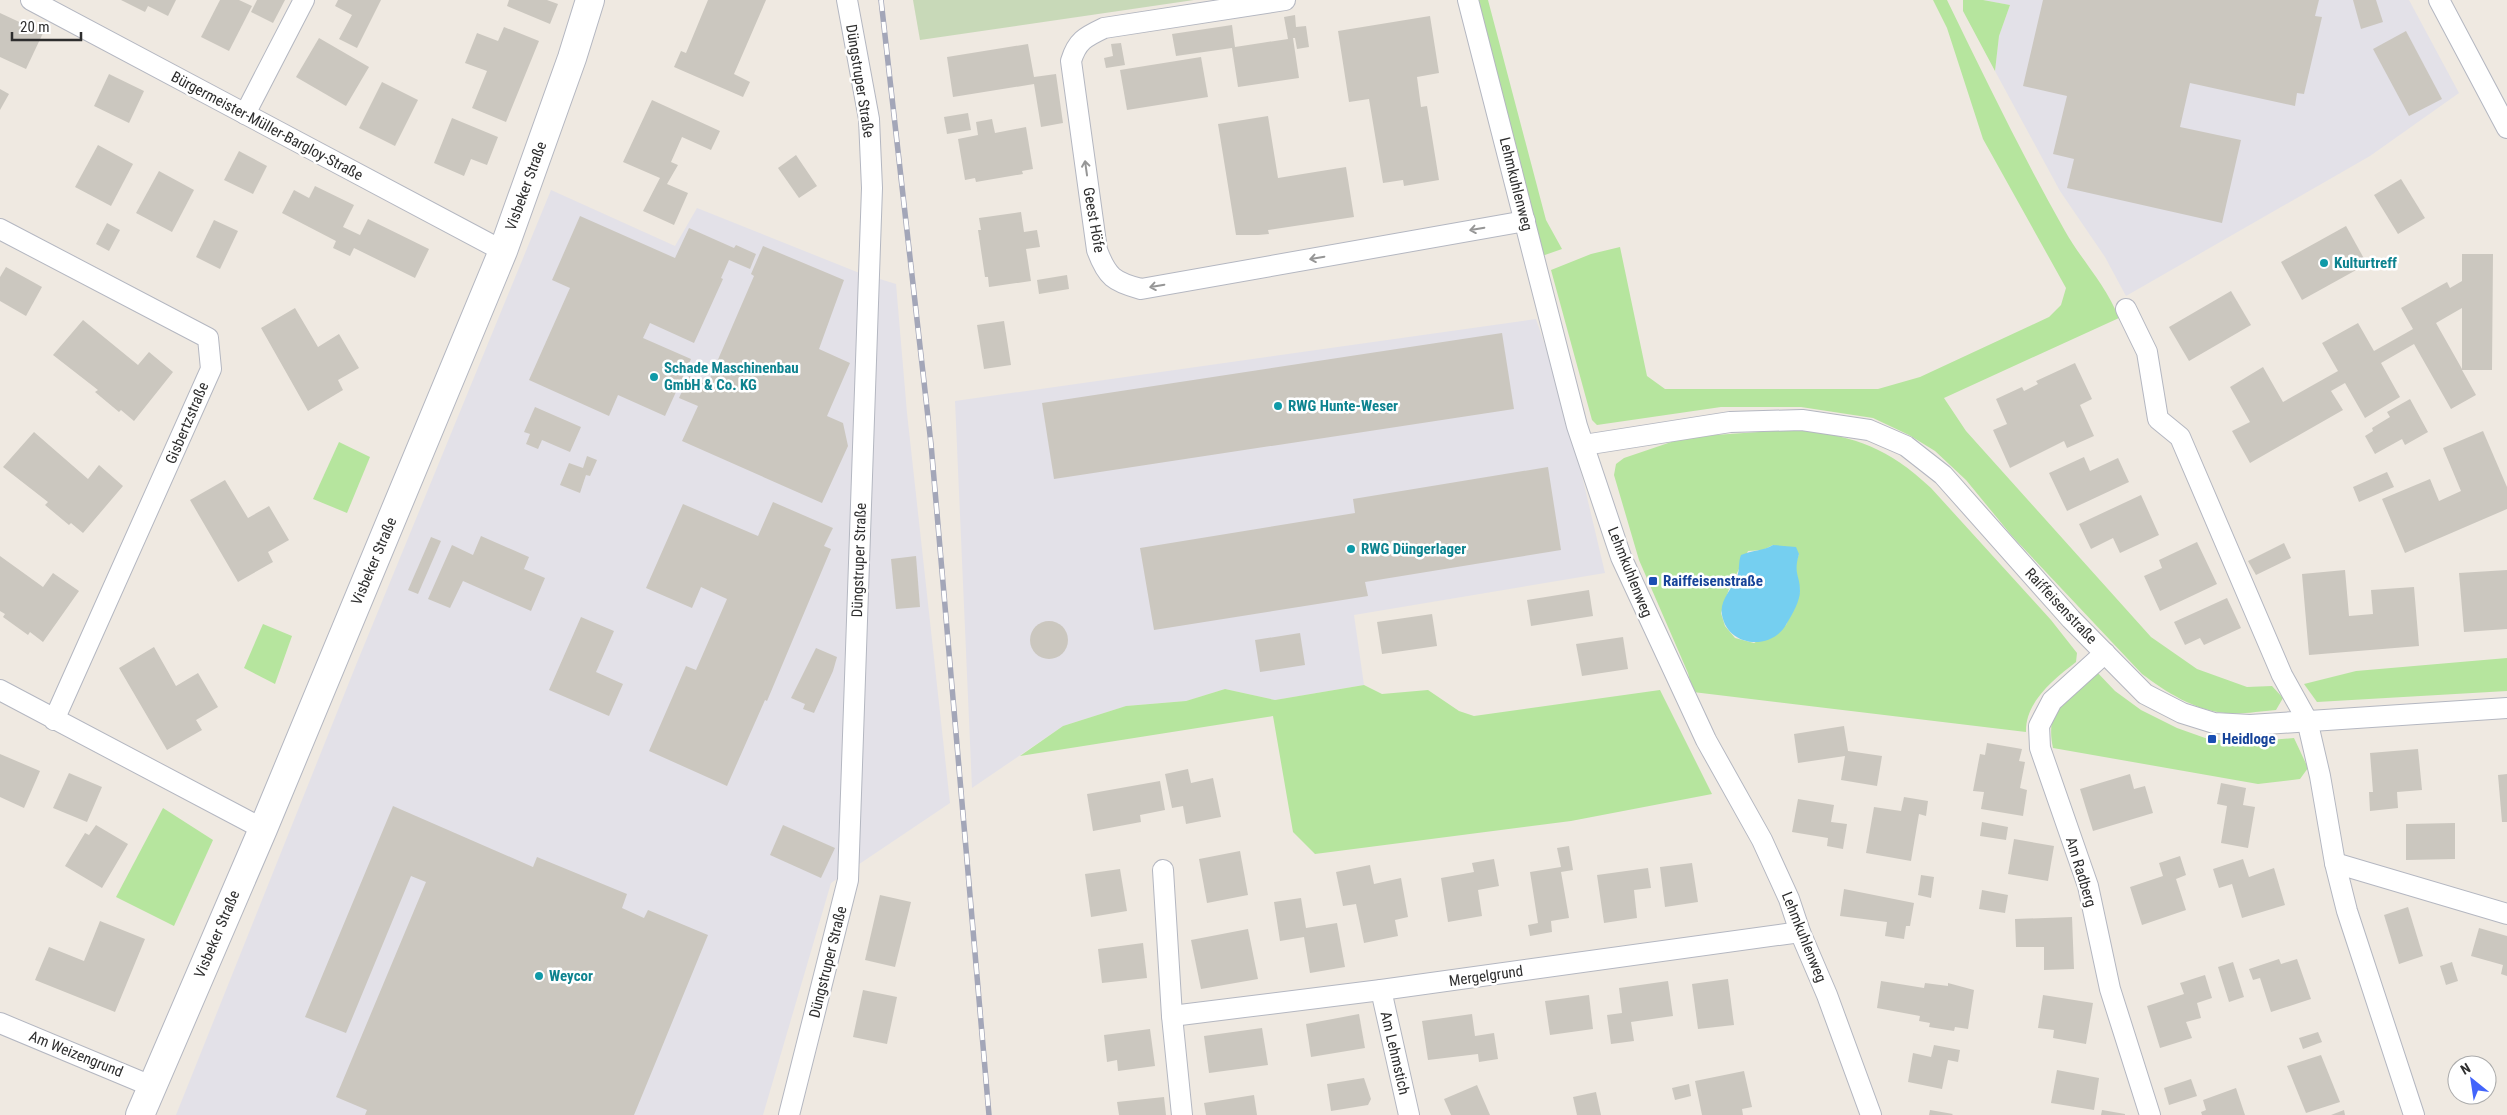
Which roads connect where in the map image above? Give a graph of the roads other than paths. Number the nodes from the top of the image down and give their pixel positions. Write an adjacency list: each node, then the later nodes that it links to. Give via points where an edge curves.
1 (31, 0): 8 (street, Bürgermeister-Müller-Bargloy-Straße)
2 (304, 0): 9 (street)
3 (590, 0): 13 (street, Visbeker Straße)
4 (847, 0): 31 (street, Düngstruper Straße, via 869,119 872,188 848,880)
5 (1285, 0): 11 (street, Geest Höfe, one-way to 5, via 1141,289 1120,284 1105,271 1098,250 1071,61 1076,46 1104,28)
6 (1468, 0): 11 (street, Lehmkuhlenweg)
7 (2439, 0): 10 (street)
8 (56, 6): 9 (street, Bürgermeister-Müller-Bargloy-Straße)
9 (246, 114): 13 (street, Bürgermeister-Müller-Bargloy-Straße)
10 (2507, 128)
11 (1525, 221): 15 (street, Lehmkuhlenweg)
12 (0, 228): 19 (street, Gisbertzstraße, via 208,338 211,369)
13 (502, 251): 21 (street, Visbeker Straße)
14 (2126, 309): 20 (street, via 2147,352 2158,419 2180,437 2282,675)
15 (1584, 445): 16 (street, Raiffeisenstraße, via 1730,422 1802,420 1869,430 1906,446 1943,475); 25 (street, Lehmkuhlenweg, via 1629,577 1706,740 1762,840)
16 (2105, 653): 20 (street, Raiffeisenstraße, via 2145,694 2182,713 2214,723 2250,725); 35 (street, Am Radberg, via 2052,701 2040,726 2040,748 2088,886 2110,989)
17 (0, 690): 19 (street)
18 (2507, 708): 20 (street, Raiffeisenstraße)
19 (54, 720): 21 (street)
20 (2307, 720): 22 (street)
21 (263, 829): 29 (street, Visbeker Straße)
22 (2335, 863): 24 (street); 36 (street, via 2347,911)
23 (1163, 870): 27 (street)
24 (2507, 914)
25 (1800, 932): 26 (street, Mergelgrund); 34 (street, Lehmkuhlenweg)
26 (1381, 990): 27 (street, Mergelgrund); 33 (street, Am Lehmstich)
27 (1172, 1016): 32 (street)
28 (0, 1023): 29 (street, Am Weizengrund)
29 (151, 1086): 30 (street, Visbeker Straße)
30 (140, 1115)
31 (790, 1115)
32 (1182, 1115)
33 (1409, 1115)
34 (1871, 1115)
35 (2150, 1115)
36 (2414, 1115)

